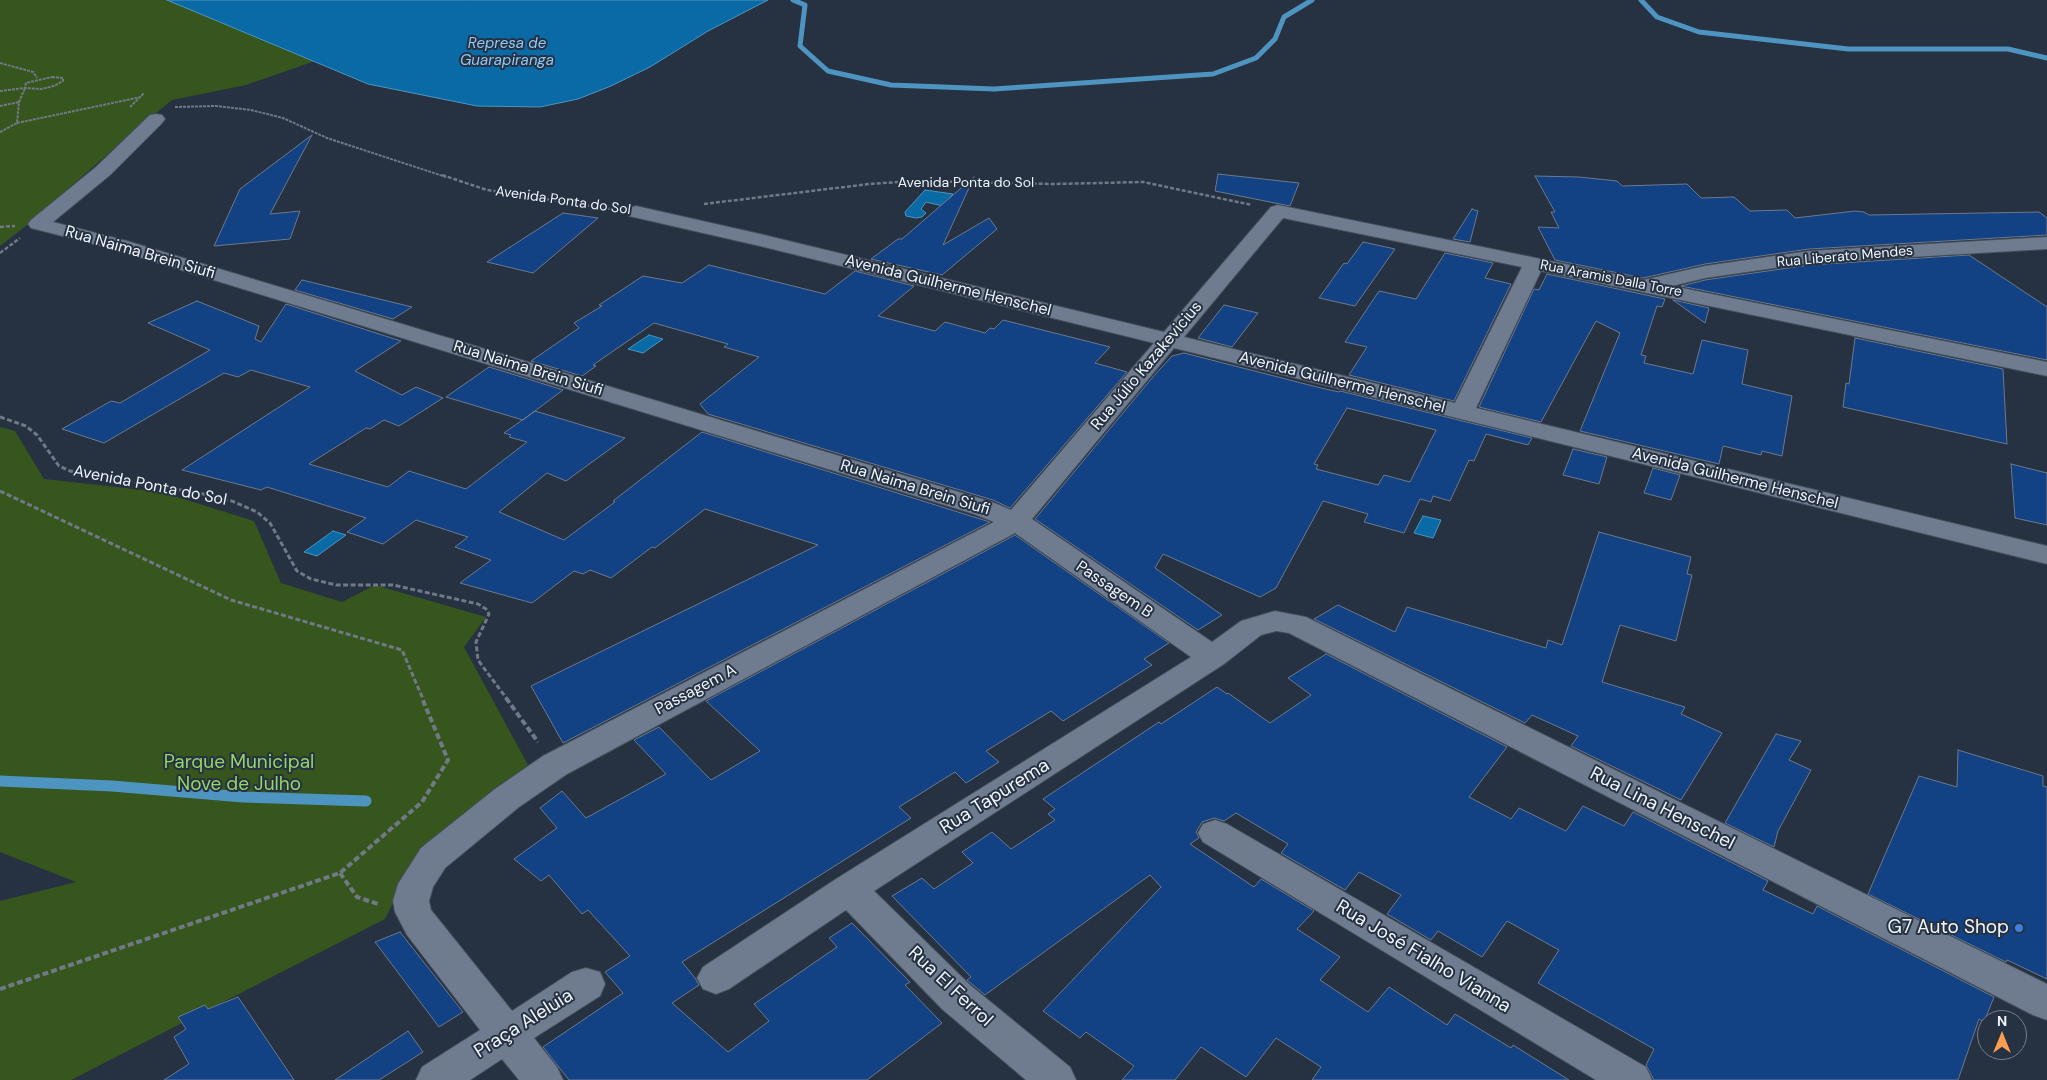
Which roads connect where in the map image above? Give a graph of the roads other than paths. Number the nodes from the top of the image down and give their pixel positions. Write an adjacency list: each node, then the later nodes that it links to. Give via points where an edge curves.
1 (156, 119): 10 (street, Rua Naima Brein Siufi, via 103,171 38,224 176,261 948,497)
2 (1278, 211): 5 (street, Rua Aramis Dalla Torre); 7 (street, Rua Júlio Kazakevicius)
3 (636, 212): 7 (street, Avenida Guilherme Henschel)
4 (2047, 243): 6 (street, Rua Liberato Mendes, via 1809,257 1705,272)
5 (1535, 264): 6 (street, Rua Aramis Dalla Torre); 9 (street)
6 (1645, 286): 8 (street, Rua Aramis Dalla Torre)
7 (1170, 341): 9 (street, Avenida Guilherme Henschel); 10 (street, Rua Júlio Kazakevicius)
8 (2047, 369)
9 (1462, 412): 11 (street, Avenida Guilherme Henschel)
10 (1016, 521): 13 (street, Passagem B); 19 (street, Passagem A, via 555,765 507,798 433,858 416,884 411,901 413,912)
11 (2047, 555)
12 (1275, 621): 13 (street, Rua Tapurema, via 1252,628); 18 (street, Rua Lina Henschel, via 1296,624)
13 (1213, 657): 15 (street, Rua Tapurema)
14 (1215, 833): 23 (street, Rua José Fialho Vianna)
15 (849, 888): 16 (street, Rua Tapurema); 22 (street, Rua El Ferrol, via 956,997)
16 (716, 978)
17 (586, 984): 19 (street, Praça Aleluia)
18 (2047, 1003)
19 (505, 1034): 20 (street, Praça Aleluia); 21 (street)
20 (436, 1080)
21 (543, 1080)
22 (1056, 1080)
23 (1632, 1080)

